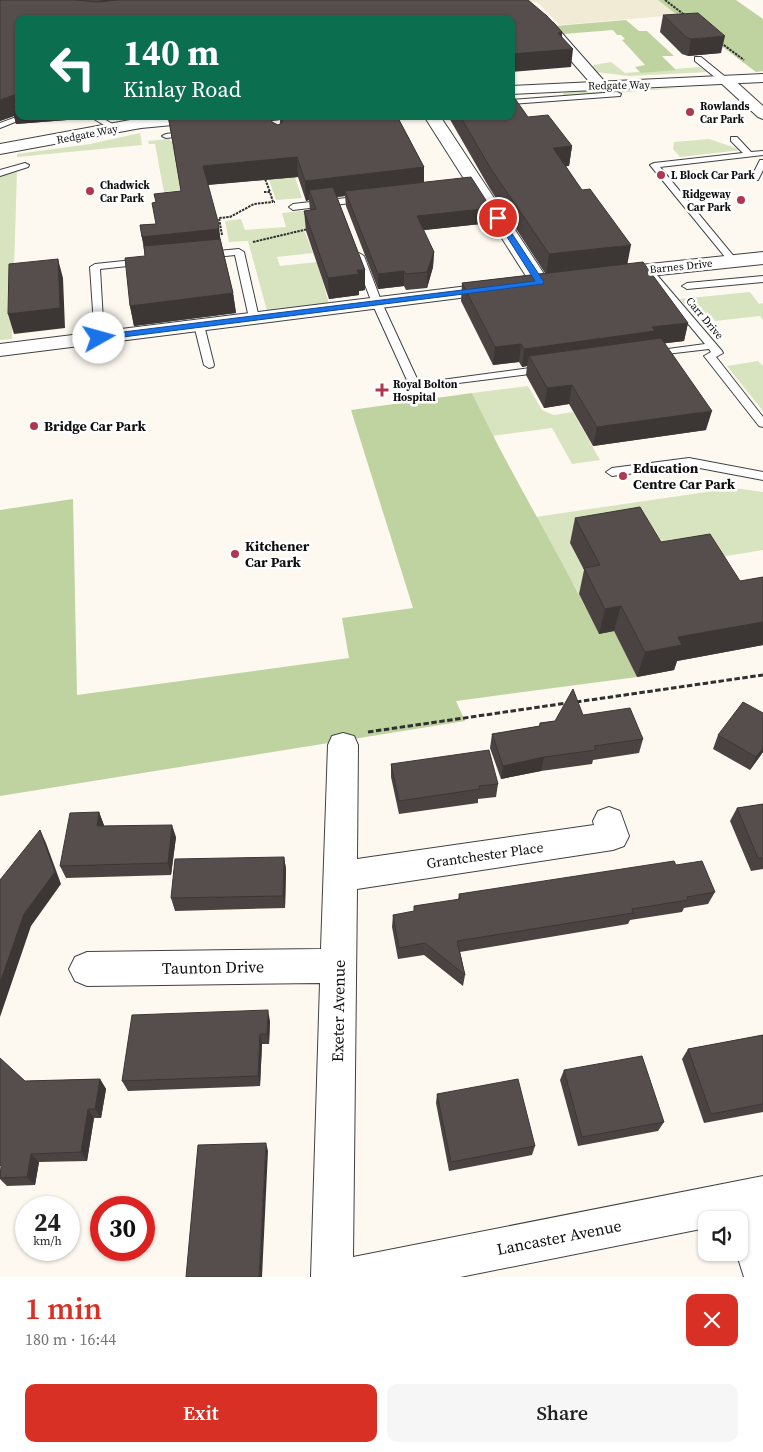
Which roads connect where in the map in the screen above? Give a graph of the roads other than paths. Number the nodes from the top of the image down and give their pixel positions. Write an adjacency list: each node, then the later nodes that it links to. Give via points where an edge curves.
1 (540, 20): 5 (street)
2 (698, 59): 4 (lane)
3 (763, 78): 4 (street, Redgate Way)
4 (726, 81): 5 (street, Redgate Way); 9 (street)
5 (600, 85): 6 (street, Redgate Way)
6 (515, 90)
7 (617, 94): 8 (lane)
8 (515, 102)
9 (763, 114)
10 (16, 120): 14 (lane)
11 (101, 120): 15 (lane)
12 (168, 120): 15 (street, Redgate Way)
13 (434, 120): 39 (street, via 473,187 550,281)
14 (0, 126)
15 (116, 128): 19 (street, Redgate Way)
16 (196, 133): 17 (lane)
17 (166, 136)
18 (734, 139): 23 (lane)
19 (19, 147): 20 (street, Redgate Way); 22 (street, Redgate Way)
20 (0, 149)
21 (763, 153): 23 (lane)
22 (0, 154)
23 (750, 154): 34 (lane, via 654,165)
24 (763, 162): 27 (lane)
25 (26, 165): 26 (lane)
26 (0, 173)
27 (755, 178)
28 (375, 198): 29 (lane, via 339,206)
29 (293, 207)
30 (354, 242): 39 (lane)
31 (198, 256): 40 (lane, via 238,252)
32 (763, 258): 34 (street, Barnes Drive)
33 (151, 261): 42 (lane, via 95,266)
34 (733, 261): 35 (street, Barnes Drive)
35 (648, 270): 36 (street, Barnes Drive); 43 (lane, Carr Drive)
36 (589, 277)
37 (763, 279): 38 (lane)
38 (686, 286)
39 (376, 303): 40 (street); 47 (lane, via 415,387)
40 (254, 318): 41 (street)
41 (199, 325): 42 (street); 46 (lane)
42 (99, 338): 44 (street)
43 (712, 346): 45 (lane); 48 (lane, Carr Drive, via 718,353 709,356)
44 (0, 350)
45 (642, 355)
46 (209, 365)
47 (553, 368)
48 (763, 424)
49 (612, 472): 50 (lane, via 689,462)
50 (763, 476)
51 (343, 748): 53 (street, Exeter Avenue)
52 (609, 822): 53 (street, Grantchester Place, via 614,836)
53 (342, 876): 54 (street, Exeter Avenue)
54 (339, 966): 55 (street, Taunton Drive); 58 (street, Exeter Avenue)
55 (87, 969)
56 (751, 1198): 57 (street); 59 (street, Lancaster Avenue)
57 (763, 1272)
58 (332, 1277)
59 (355, 1277)

